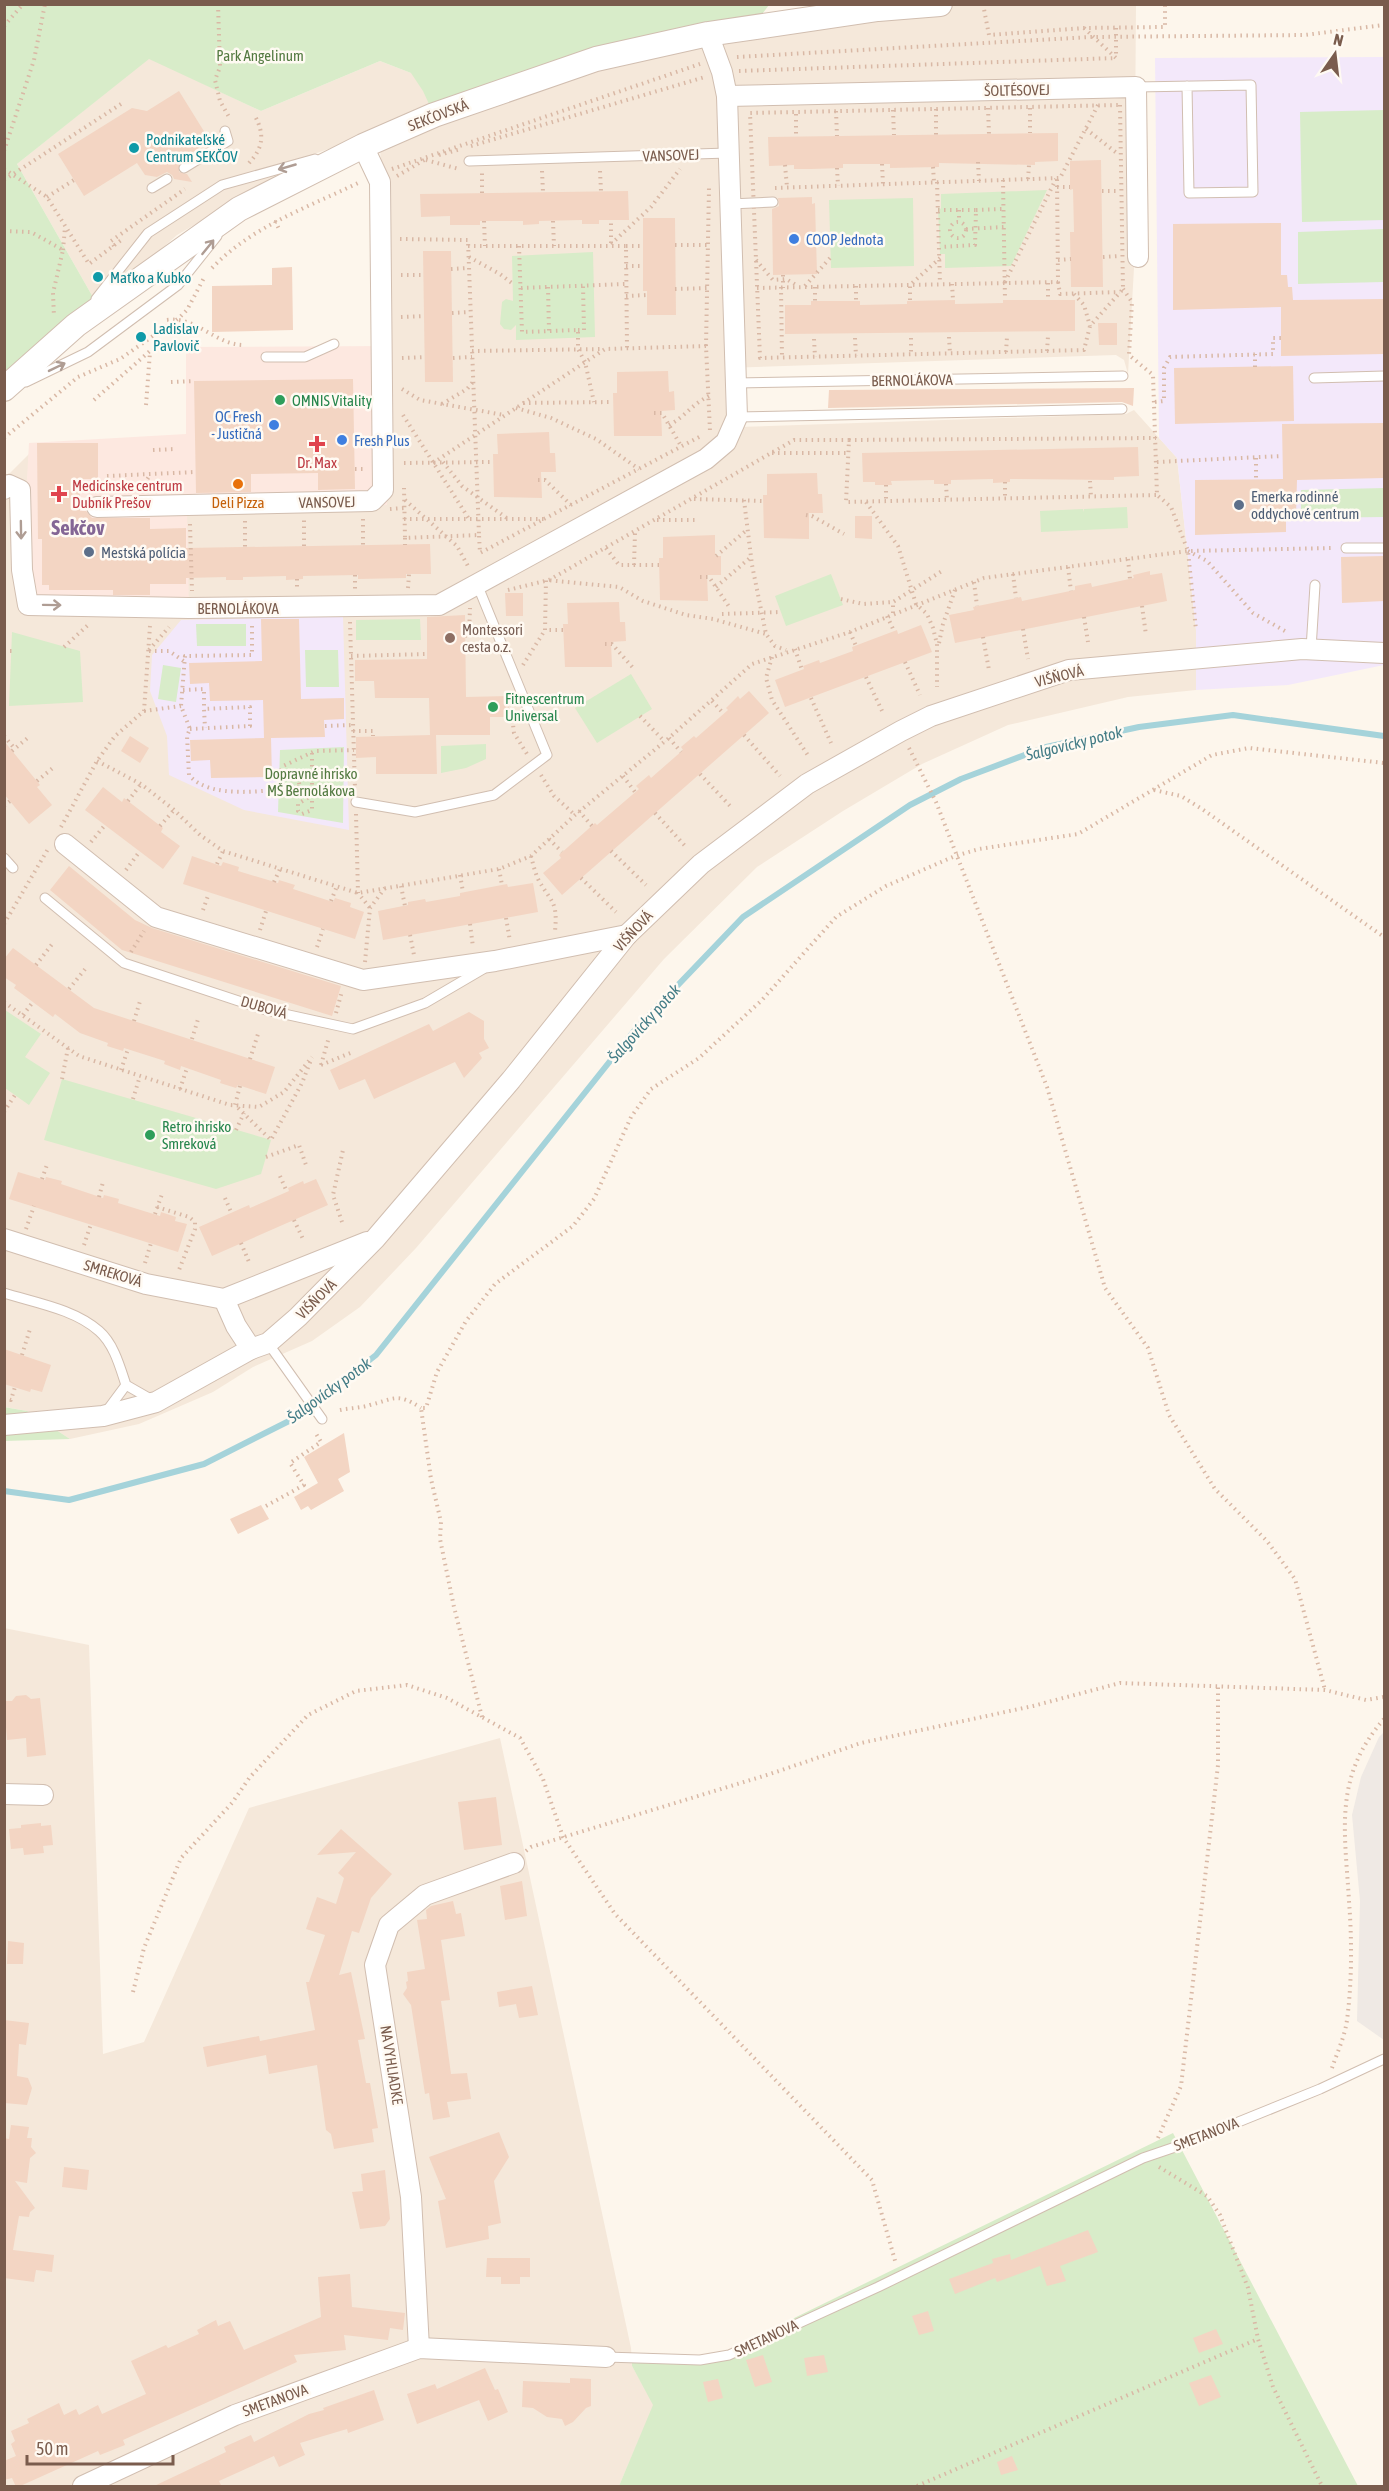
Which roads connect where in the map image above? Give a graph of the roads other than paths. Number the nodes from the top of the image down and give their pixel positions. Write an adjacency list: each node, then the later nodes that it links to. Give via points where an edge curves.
1 (940, 4): 2 (street, SEKČOVSKÁ)
2 (708, 34): 5 (street); 7 (street, SEKČOVSKÁ, via 596,59 434,115)
3 (1187, 86): 3 (lane, via 1251,85 1253,192 1189,193); 4 (lane)
4 (1136, 87): 5 (street, ŠOLTÉSOVEJ); 16 (street)
5 (727, 96): 8 (street)
6 (229, 129): 10 (lane, via 228,141)
7 (363, 146): 15 (street, SEKČOVSKÁ); 17 (lane, one-way to 17, via 222,185 148,233); 28 (street, VANSOVEJ, via 380,182 383,490 372,501)
8 (728, 153): 9 (lane, VANSOVEJ); 14 (street)
9 (469, 161)
10 (184, 168)
11 (167, 179): 12 (lane)
12 (152, 188)
13 (773, 202): 14 (lane)
14 (730, 204): 23 (street)
15 (239, 209): 17 (street, SEKČOVSKÁ); 24 (lane, one-way to 15, via 88,352 178,285)
16 (1130, 257)
17 (67, 333): 24 (street, SEKČOVSKÁ)
18 (334, 344): 19 (lane, via 305,357)
19 (266, 357)
20 (1123, 376): 23 (lane, BERNOLÁKOVA)
21 (1384, 376): 22 (lane)
22 (1314, 378)
23 (736, 383): 26 (street, BERNOLÁKOVA)
24 (4, 391)
25 (1122, 409): 26 (lane)
26 (737, 417): 31 (street, BERNOLÁKOVA, via 726,442 706,459)
27 (12, 489): 31 (street, BERNOLÁKOVA, one-way to 31, via 28,605 439,605)
28 (97, 507)
29 (1346, 548): 30 (lane)
30 (1384, 548)
31 (474, 578): 35 (lane, via 547,755 494,795 415,812)
32 (1316, 585): 33 (lane)
33 (1311, 649): 34 (street, VIŠŇOVÁ); 40 (street, VIŠŇOVÁ, via 1069,670 931,716 807,784 701,864)
34 (1384, 652)
35 (356, 802)
36 (58, 840): 41 (street, DUBOVÁ, via 154,915 363,980)
37 (4, 858): 38 (lane)
38 (13, 868)
39 (45, 898): 41 (lane, DUBOVÁ, via 124,963 266,1010 353,1029 425,1003)
40 (627, 935): 41 (street, DUBOVÁ); 43 (street, VIŠŇOVÁ, via 511,1080)
41 (495, 961)
42 (4, 1239): 45 (street, SMREKOVÁ, via 146,1284)
43 (375, 1239): 45 (street); 46 (street, VIŠŇOVÁ, via 298,1317)
44 (4, 1293): 47 (lane, via 73,1315 100,1332 118,1361)
45 (224, 1299): 46 (street, via 236,1326)
46 (260, 1346): 48 (street, VIŠŇOVÁ); 50 (lane)
47 (126, 1385): 48 (lane); 49 (lane)
48 (156, 1402): 49 (street, VIŠŇOVÁ)
49 (103, 1416): 51 (street, VIŠŇOVÁ)
50 (322, 1419)
51 (4, 1425)
52 (4, 1794): 53 (street)
53 (43, 1795)
54 (514, 1863): 56 (street, NA VYHLIADKE, via 425,1895 389,1924 375,1965 411,2197)
55 (1384, 2059): 57 (lane, SMETANOVA, via 1320,2089 1147,2156 729,2355 700,2360)
56 (418, 2348): 57 (street, SMETANOVA); 58 (street, SMETANOVA, via 235,2415)
57 (606, 2357)
58 (83, 2487)

